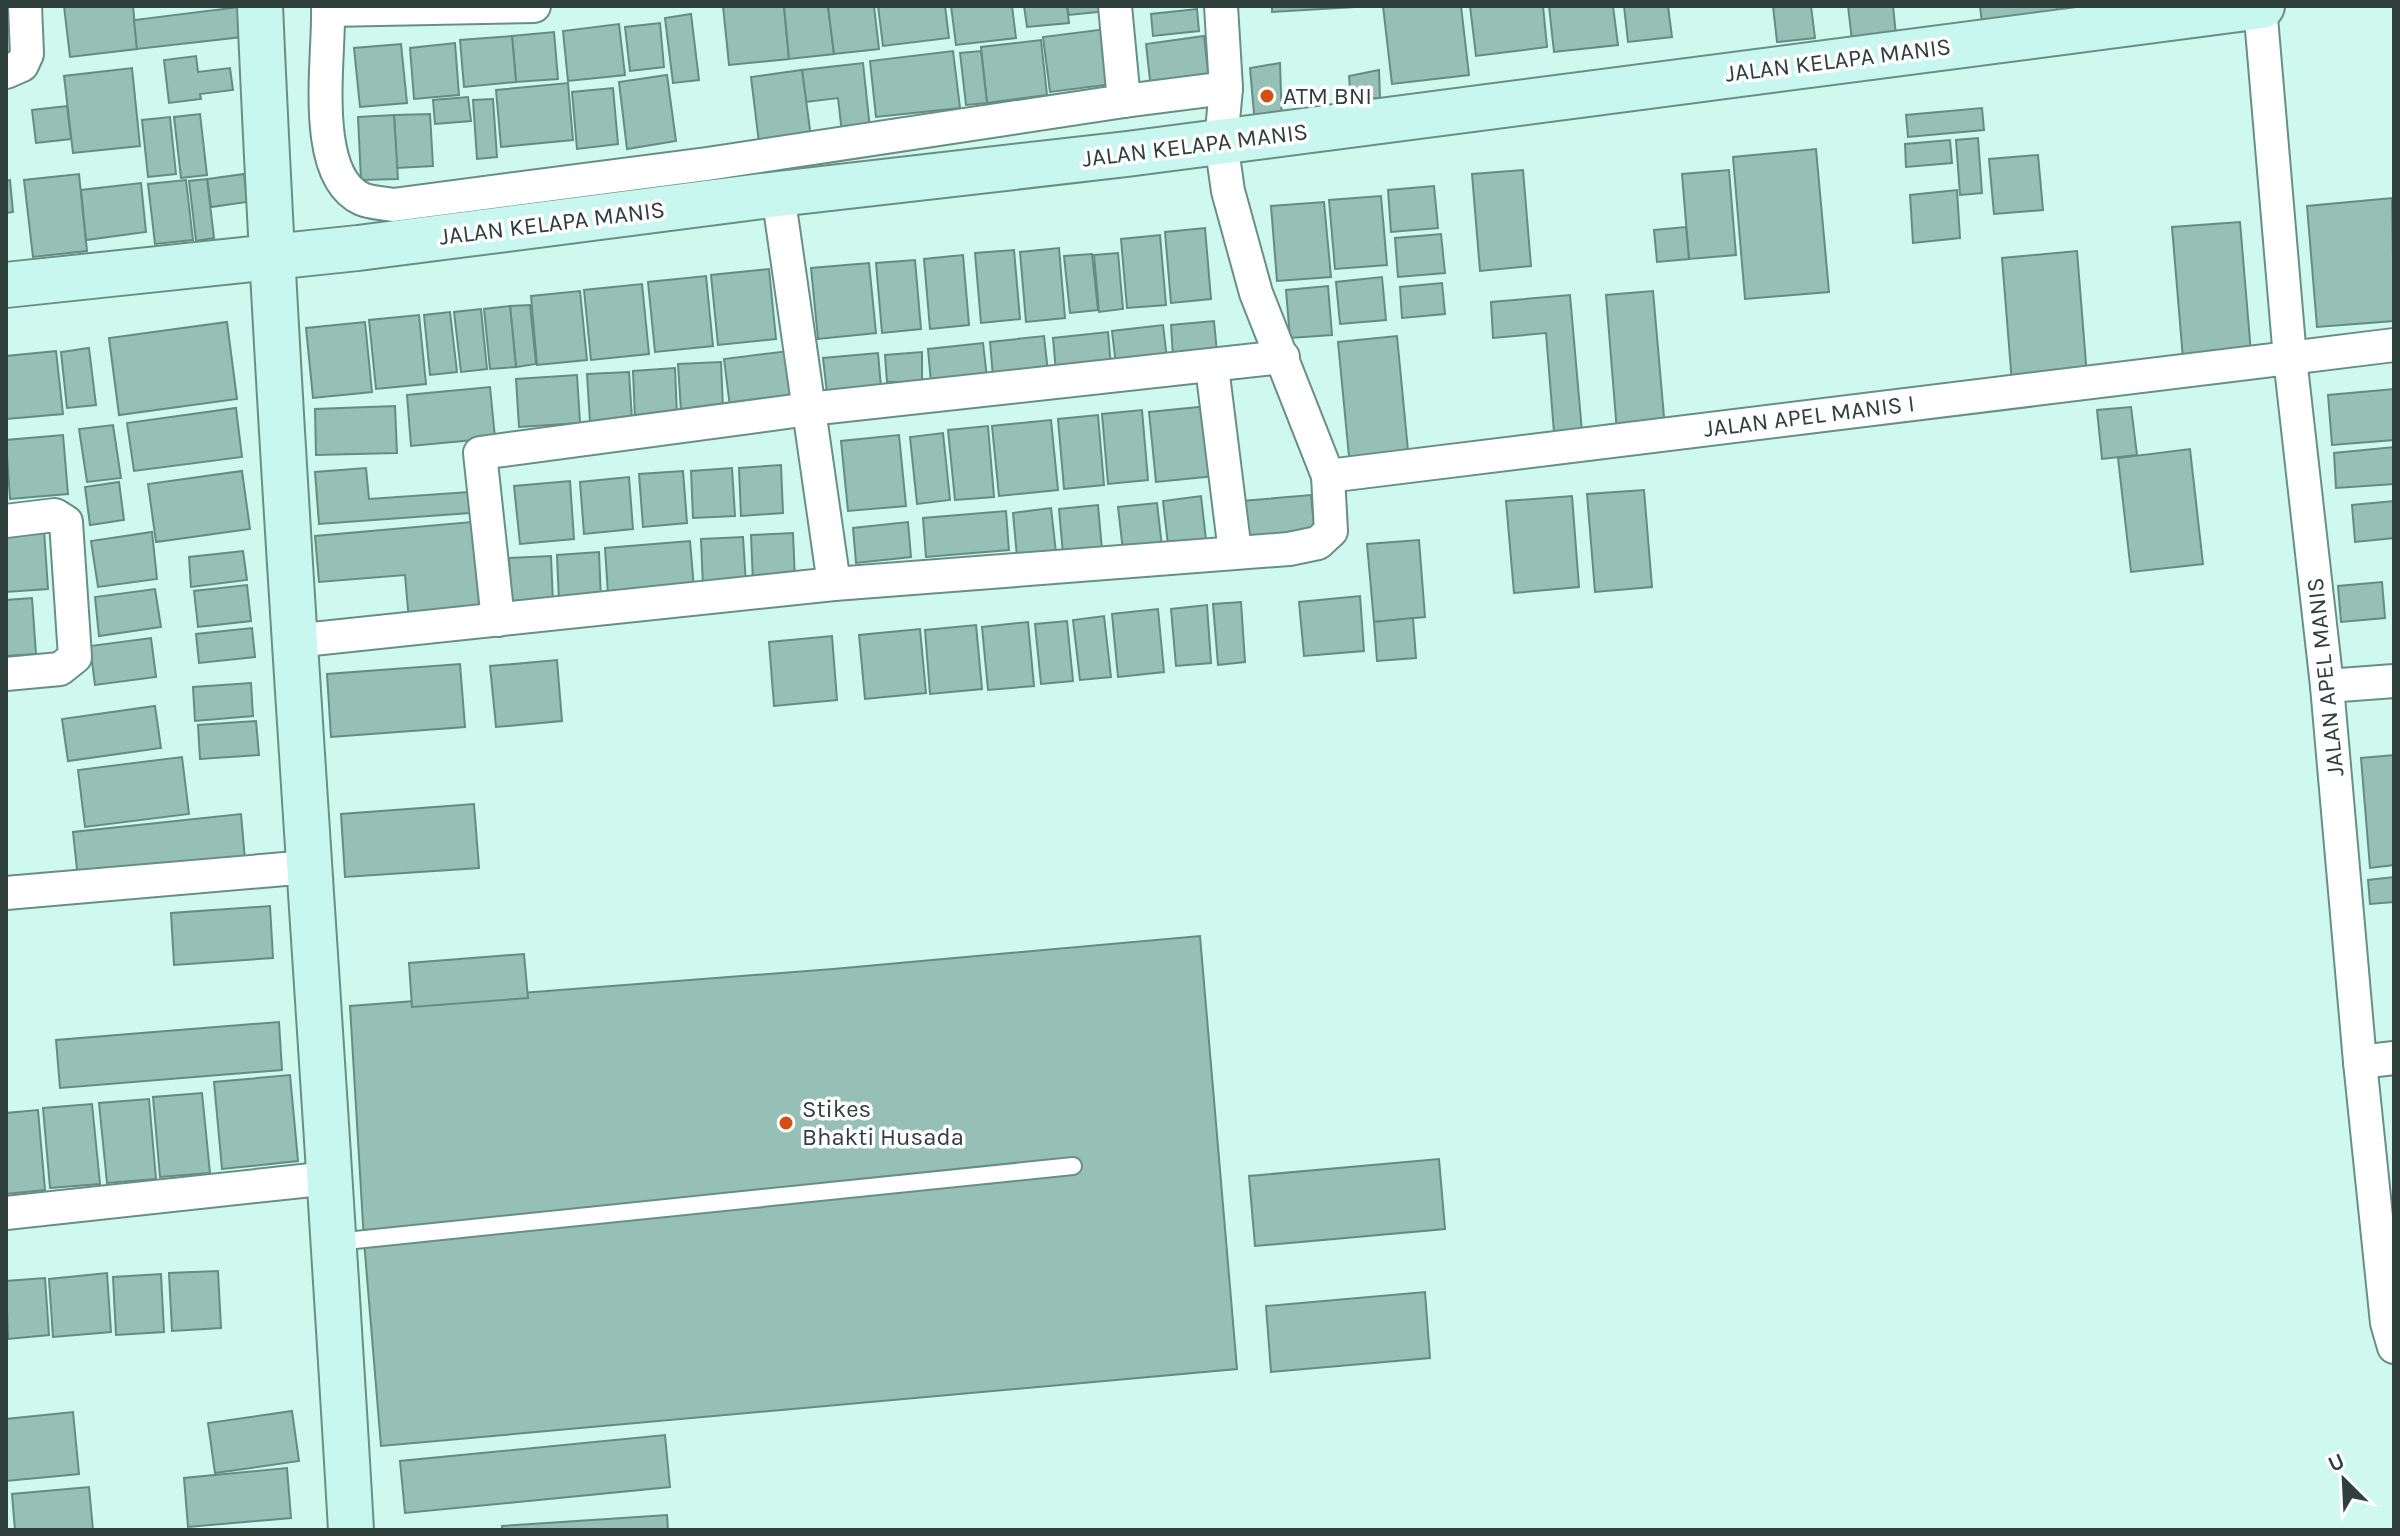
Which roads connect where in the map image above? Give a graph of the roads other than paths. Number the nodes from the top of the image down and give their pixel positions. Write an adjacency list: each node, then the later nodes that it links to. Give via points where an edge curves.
1 (25, 6): 8 (street, via 27,54 22,65)
2 (260, 6): 13 (street)
3 (1115, 6): 10 (street)
4 (1221, 6): 9 (street)
5 (2261, 6): 11 (street, JALAN KELAPA MANIS); 17 (street, JALAN APEL MANIS)
6 (525, 7): 7 (street)
7 (328, 8): 10 (street, via 327,129 336,176 362,199 393,205)
8 (6, 72)
9 (1226, 88): 10 (street); 11 (street)
10 (1124, 101)
11 (1221, 142): 12 (street, JALAN KELAPA MANIS); 16 (street, via 1228,191 1256,293)
12 (778, 194): 13 (street, JALAN KELAPA MANIS); 19 (street)
13 (271, 258): 14 (street, JALAN KELAPA MANIS); 25 (street)
14 (6, 285)
15 (2394, 345): 17 (street, JALAN APEL MANIS I)
16 (1283, 357): 18 (street); 20 (street)
17 (2290, 358): 20 (street, JALAN APEL MANIS I); 28 (street, JALAN APEL MANIS)
18 (1212, 367): 19 (street); 22 (street)
19 (809, 409): 23 (street); 24 (street, via 480,453)
20 (1328, 476): 22 (street, via 1332,517 1326,537 1289,549)
21 (6, 521): 26 (street, via 55,515 66,522 75,657 60,669)
22 (1235, 552): 23 (street)
23 (834, 584): 24 (street)
24 (498, 620): 25 (street)
25 (294, 641): 29 (street)
26 (6, 674)
27 (2394, 681): 28 (street)
28 (2327, 686): 32 (street, JALAN APEL MANIS)
29 (308, 867): 30 (street); 34 (street)
30 (6, 893)
31 (2394, 1058): 32 (street)
32 (2360, 1062): 37 (street, JALAN APEL MANIS, via 2387,1323)
33 (1073, 1166): 36 (lane)
34 (330, 1178): 35 (street); 36 (street)
35 (6, 1213)
36 (336, 1242): 38 (street)
37 (2394, 1347)
38 (351, 1530)

